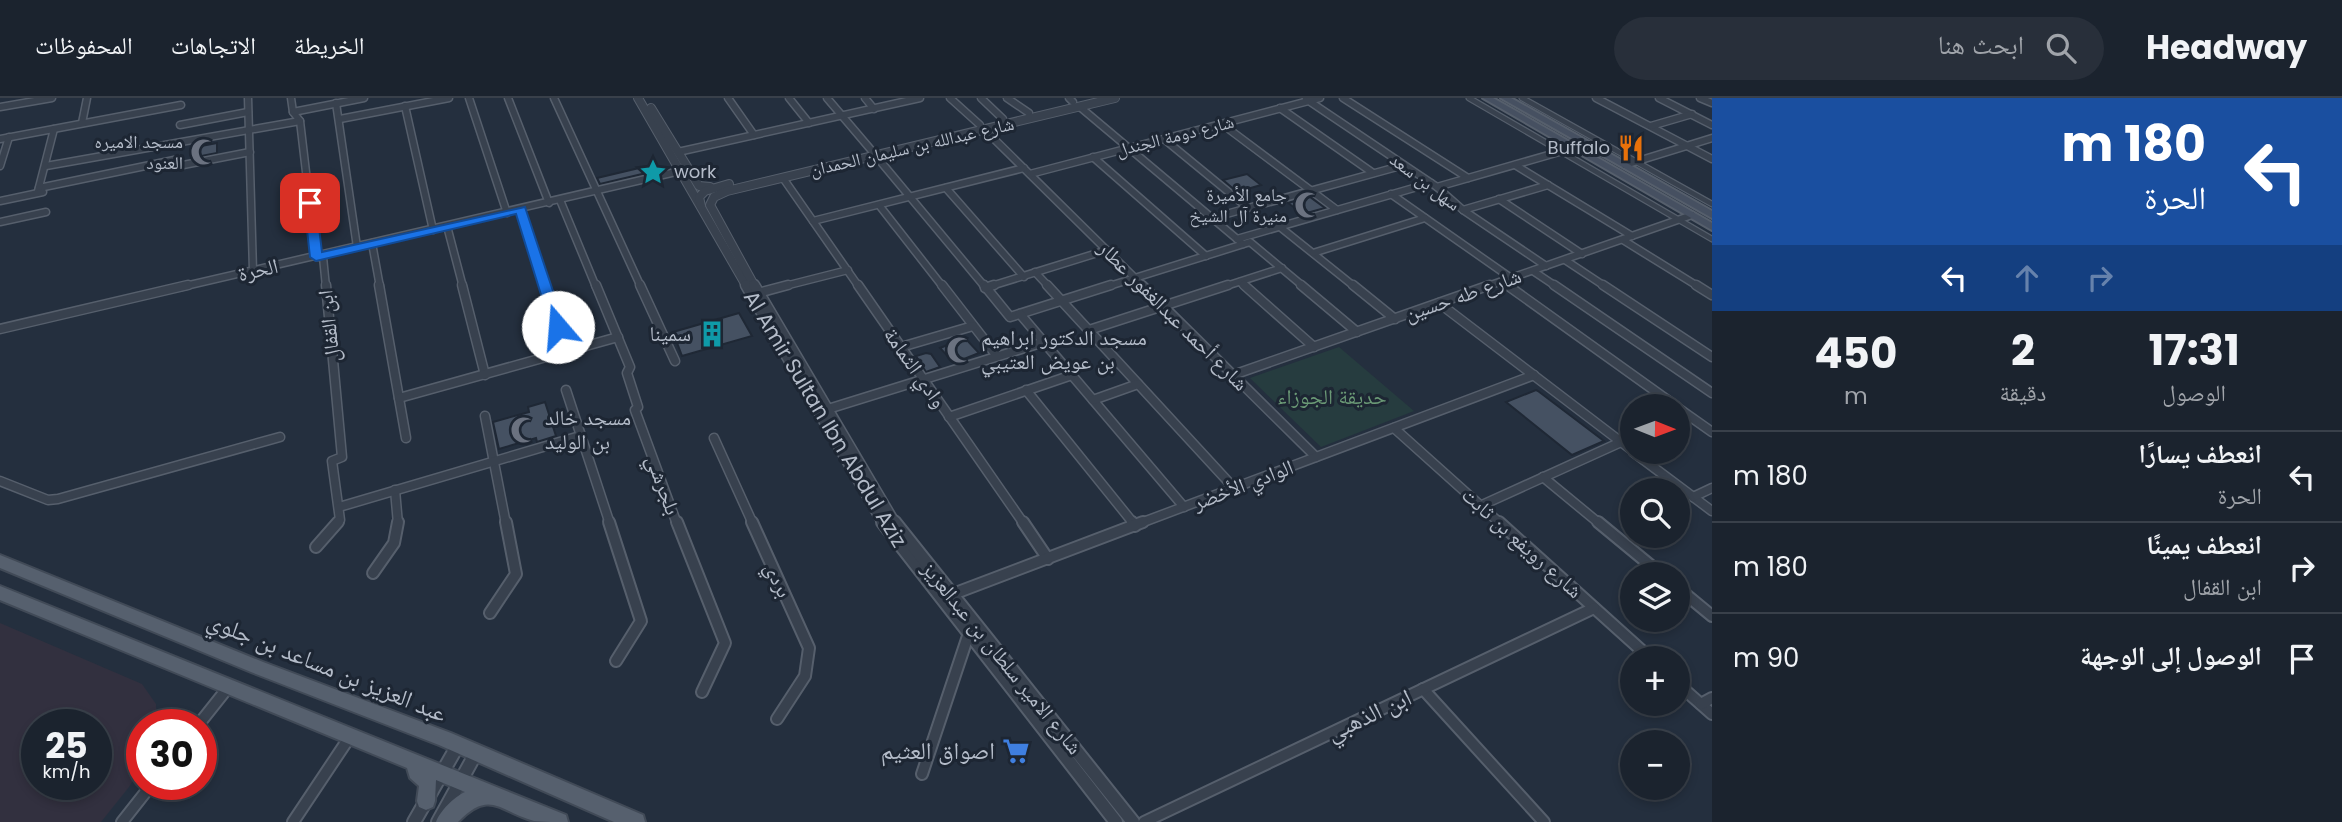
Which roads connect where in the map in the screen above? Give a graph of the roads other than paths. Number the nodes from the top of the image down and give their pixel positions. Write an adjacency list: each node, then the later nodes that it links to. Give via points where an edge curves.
1 (52, 98): 32 (street)
2 (87, 98): 49 (street)
3 (248, 98): 41 (street)
4 (291, 98): 42 (street)
5 (364, 98): 34 (street)
6 (449, 98): 37 (street)
7 (469, 98): 104 (street)
8 (508, 98): 96 (street)
9 (554, 98): 88 (street)
10 (638, 98): 78 (street, Al Amir Sultan Ibn Abdul Aziz)
11 (645, 98): 68 (street, Al Amir Sultan Ibn Abdul Aziz)
12 (728, 98): 58 (street)
13 (789, 98): 50 (street)
14 (827, 98): 45 (street)
15 (864, 98): 39 (street)
16 (920, 98): 39 (street)
17 (950, 98): 55 (street, شارع أحمد عبدالغفور عطار)
18 (981, 98): 47 (street)
19 (1007, 98): 43 (street)
20 (1091, 98): 33 (street, شارع عبدالله بن سليمان الحمدان)
21 (1115, 98): 33 (street, شارع عبدالله بن سليمان الحمدان)
22 (1320, 98): 31 (street, شارع دومة الجندل)
23 (1343, 98): 82 (street)
24 (1469, 98): 66 (street)
25 (1487, 98): 65 (main road)
26 (1505, 98): 75 (main road)
27 (1522, 98): 72 (street)
28 (1596, 98): 54 (street)
29 (1659, 98): 44 (street)
30 (1700, 98): 35 (street)
31 (1306, 99): 40 (street, شارع دومة الجندل); 73 (street, سهل بن سعد)
32 (22, 101): 38 (street)
33 (1074, 102): 43 (street, شارع عبدالله بن سليمان الحمدان); 55 (street, شارع عبدالله بن سليمان الحمدان); 64 (street)
34 (335, 103): 42 (street); 46 (street)
35 (1712, 103)
36 (181, 105): 49 (street)
37 (405, 106): 46 (street); 115 (street)
38 (0, 107)
39 (874, 108): 45 (street)
40 (1280, 108): 51 (street, شارع دومة الجندل); 80 (street)
41 (248, 112): 52 (street); 57 (street)
42 (293, 112): 48 (street)
43 (1029, 113): 47 (street, شارع عبدالله بن سليمان الحمدان)
44 (1692, 114): 53 (street); 54 (street)
45 (842, 116): 50 (street); 69 (street)
46 (340, 119): 121 (street)
47 (1003, 119): 55 (street, شارع عبدالله بن سليمان الحمدان)
48 (300, 121): 57 (street); 126 (street, ابن القفال)
49 (82, 123): 56 (street)
50 (808, 123): 58 (street)
51 (1222, 124): 62 (street, شارع دومة الجندل); 89 (street)
52 (180, 125)
53 (1712, 125)
54 (1651, 127): 63 (street)
55 (983, 128): 69 (street, شارع عبدالله بن سليمان الحمدان); 79 (street, شارع أحمد عبدالغفور عطار)
56 (54, 129): 59 (street); 77 (street)
57 (249, 131): 67 (street); 77 (street)
58 (754, 135): 68 (street)
59 (9, 137): 61 (street); 76 (street)
60 (1712, 138): 63 (street)
61 (0, 139)
62 (1164, 139): 64 (street, شارع دومة الجندل); 99 (street)
63 (1688, 146): 71 (street); 72 (street)
64 (1129, 147): 70 (street, شارع دومة الجندل); 107 (street)
65 (1573, 148): 66 (street); 105 (main road)
66 (1561, 151): 74 (street); 109 (street)
67 (250, 152): 86 (street); 130 (street)
68 (678, 152): 91 (street, Al Amir Sultan Ibn Abdul Aziz)
69 (874, 153): 81 (street, شارع عبدالله بن سليمان الحمدان); 91 (street, شارع عبدالله بن سليمان الحمدان); 92 (street)
70 (1093, 157): 79 (street, شارع دومة الجندل); 125 (street)
71 (1712, 159)
72 (1636, 161): 75 (street); 97 (street)
73 (1404, 164): 80 (street); 83 (street, سهل بن سعد)
74 (1515, 165): 82 (street); 84 (street)
75 (1625, 165): 106 (main road)
76 (0, 166)
77 (46, 166): 86 (street)
78 (680, 171): 88 (street, الحرة); 91 (street, Al Amir Sultan Ibn Abdul Aziz)
79 (1027, 171): 85 (street, شارع دومة الجندل); 122 (street, شارع أحمد عبدالغفور عطار)
80 (1373, 173): 89 (street)
81 (783, 178): 91 (street, شارع عبدالله بن سليمان الحمدان); 110 (street, وادي الثمامة)
82 (1468, 178): 83 (street)
83 (1434, 185): 90 (street); 102 (street, سهل بن سعد)
84 (1548, 185): 94 (street); 116 (street)
85 (946, 188): 92 (street, شارع دومة الجندل); 134 (street)
86 (39, 190): 87 (street); 95 (street)
87 (51, 190)
88 (597, 191): 93 (street, الحرة); 158 (street)
89 (1311, 191): 99 (street); 101 (street)
90 (1391, 194): 101 (street); 108 (street)
91 (705, 195): 140 (street, شارع الامير سلطان بن عبدالعزيز); 208 (street, Al Amir Sultan Ibn Abdul Aziz, via 890,535)
92 (909, 197): 98 (street, شارع دومة الجندل); 139 (street)
93 (560, 200): 96 (street, الحرة); 151 (street, بلجرشي)
94 (1499, 200): 102 (street); 124 (street)
95 (0, 201)
96 (549, 202): 100 (street, الحرة)
97 (1712, 204)
98 (879, 205): 110 (street, شارع دومة الجندل); 147 (street)
99 (1248, 208): 107 (street)
100 (520, 210): 104 (street, الحرة); 155 (street)
101 (1337, 210): 113 (street)
102 (1464, 210): 128 (street, سهل بن سعد)
103 (46, 212): 111 (street)
104 (507, 213): 112 (street, الحرة)
105 (1692, 215): 109 (street, شارع طه حسين); 114 (main road)
106 (1712, 215)
107 (1212, 218): 119 (street)
108 (1425, 218): 123 (street); 136 (street)
109 (1679, 220): 116 (street, شارع طه حسين); 118 (street)
110 (813, 221): 131 (street, وادي الثمامة)
111 (0, 222)
112 (447, 226): 115 (street, الحرة); 159 (street)
113 (1280, 227): 119 (street); 123 (street)
114 (1712, 227)
115 (433, 230): 120 (street, الحرة)
116 (1632, 236): 117 (street, شارع طه حسين)
117 (1623, 240): 124 (street, شارع طه حسين); 141 (street)
118 (1712, 240)
119 (1243, 242): 125 (street); 129 (street)
120 (372, 243): 121 (street, الحرة); 169 (street)
121 (357, 247): 126 (street, الحرة)
122 (1107, 250): 133 (street); 135 (street, شارع أحمد عبدالغفور عطار)
123 (1313, 253): 146 (street)
124 (1582, 254): 127 (street, شارع طه حسين)
125 (1206, 256): 135 (street)
126 (316, 257): 130 (street, الحرة); 193 (street, ابن القفال, via 323,257 342,457 332,461)
127 (1565, 260): 128 (street, شارع طه حسين); 157 (street)
128 (1546, 266): 132 (street, شارع طه حسين)
129 (1282, 268): 137 (street); 150 (street)
130 (253, 271): 148 (street, الحرة)
131 (848, 271): 140 (street); 153 (street, وادي الثمامة)
132 (1533, 271): 136 (street, شارع طه حسين); 167 (street)
133 (1035, 272): 134 (street); 142 (street)
134 (1024, 277): 139 (street)
135 (1135, 278): 142 (street); 144 (street, شارع أحمد عبدالغفور عطار)
136 (1511, 278): 138 (street, شارع طه حسين)
137 (1240, 282): 144 (street); 154 (street)
138 (1502, 282): 143 (street, شارع طه حسين); 168 (street)
139 (985, 288): 145 (street, via 1010,317)
140 (758, 293): 171 (street, شارع الامير سلطان بن عبدالعزيز)
141 (1712, 295)
142 (1062, 301): 145 (street); 149 (street)
143 (1439, 303): 146 (street, شارع طه حسين); 162 (street)
144 (1164, 307): 149 (street); 161 (street, شارع أحمد عبدالغفور عطار)
145 (1020, 314): 152 (street)
146 (1395, 318): 150 (street, شارع طه حسين)
147 (973, 326): 153 (street); 156 (street)
148 (0, 329)
149 (1089, 330): 164 (street)
150 (1357, 332): 154 (street, شارع طه حسين)
151 (618, 337): 155 (street); 214 (street, بلجرشي, via 630,367 627,373 638,407 635,410 725,643)
152 (1044, 342): 156 (street); 160 (street)
153 (901, 347): 163 (street, وادي الثمامة)
154 (1314, 347): 161 (street, شارع طه حسين)
155 (565, 351): 159 (street)
156 (997, 356): 163 (street)
157 (1712, 357)
158 (675, 360)
159 (485, 375): 169 (street)
160 (1072, 375): 166 (street); 170 (street)
161 (1233, 375): 183 (street, شارع أحمد عبدالغفور عطار)
162 (1534, 375): 175 (street, الوادي الأخضر); 181 (street)
163 (924, 380): 171 (street); 174 (street, وادي الثمامة)
164 (1138, 384): 170 (street); 188 (street)
165 (566, 390): 177 (street)
166 (1026, 390): 174 (street); 196 (street)
167 (1712, 393)
168 (1659, 394)
169 (399, 398): 179 (street)
170 (1093, 400): 194 (street)
171 (828, 409): 203 (street, شارع الامير سلطان بن عبدالعزيز, via 895,524)
172 (485, 416): 184 (street)
173 (1690, 416): 176 (street)
174 (949, 417): 198 (street, وادي الثمامة)
175 (1394, 428): 183 (street, الوادي الأخضر); 192 (street, شارع رويفع بن ثابت)
176 (1712, 432)
177 (580, 436): 184 (street); 210 (street, via 641,621)
178 (280, 437): 187 (street, via 58,499 48,500)
179 (406, 438)
180 (714, 438): 218 (street, بردي, via 809,648 811,659 805,674)
181 (1620, 441)
182 (1620, 442): 186 (street)
183 (1316, 457): 188 (street, الوادي الأخضر)
184 (493, 461): 190 (street); 206 (street, via 516,574)
185 (1650, 464): 191 (street)
186 (1543, 477): 192 (street); 200 (street)
187 (0, 481)
188 (1234, 488): 194 (street, الوادي الأخضر)
189 (1712, 488): 191 (street)
190 (396, 490): 193 (street); 201 (street, via 400,529 395,545)
191 (1693, 497): 195 (street)
192 (1480, 506): 205 (street, شارع رويفع بن ثابت)
193 (339, 507): 197 (street, via 340,520)
194 (1184, 507): 196 (street, الوادي الأخضر)
195 (1712, 511)
196 (1135, 526): 198 (street, الوادي الأخضر)
197 (316, 547)
198 (1048, 559): 203 (street, الوادي الأخضر)
199 (0, 561): 220 (main road, عبد العزيز بن مساعد بن جلوي)
200 (1646, 562)
201 (373, 573)
202 (0, 593): 211 (main road)
203 (953, 594): 237 (street, شارع الامير سلطان بن عبدالعزيز)
204 (1690, 598): 207 (street)
205 (1594, 608): 209 (street, شارع رويفع بن ثابت); 212 (street, ابن الذهبي)
206 (490, 613)
207 (1712, 616)
208 (968, 636): 224 (street); 236 (street, Al Amir Sultan Ibn Abdul Aziz)
209 (1637, 646)
210 (616, 661)
211 (230, 685): 216 (street); 219 (main road)
212 (1423, 689): 238 (street, ابن الذهبي); 239 (street)
213 (1690, 691): 215 (street)
214 (702, 692)
215 (1707, 701): 217 (street)
216 (211, 709)
217 (1712, 714)
218 (777, 719)
219 (351, 735): 222 (main road); 230 (street)
220 (458, 745): 221 (main road, عبد العزيز بن مساعد بن جلوي); 223 (street)
221 (476, 753): 225 (street); 235 (main road, عبد العزيز بن مساعد بن جلوي)
222 (416, 763): 223 (main road); 228 (main road, via 416,772 429,789)
223 (443, 773): 225 (main road); 228 (street)
224 (922, 774)
225 (460, 780): 226 (main road); 232 (street)
226 (493, 794): 233 (main road, via 466,801); 234 (main road)
227 (139, 800): 229 (street)
228 (426, 801): 231 (street)
229 (122, 822)
230 (293, 822)
231 (414, 822)
232 (438, 822)
233 (445, 822)
234 (559, 822)
235 (636, 822)
236 (1116, 822)
237 (1133, 822)
238 (1144, 822)
239 (1544, 822)

